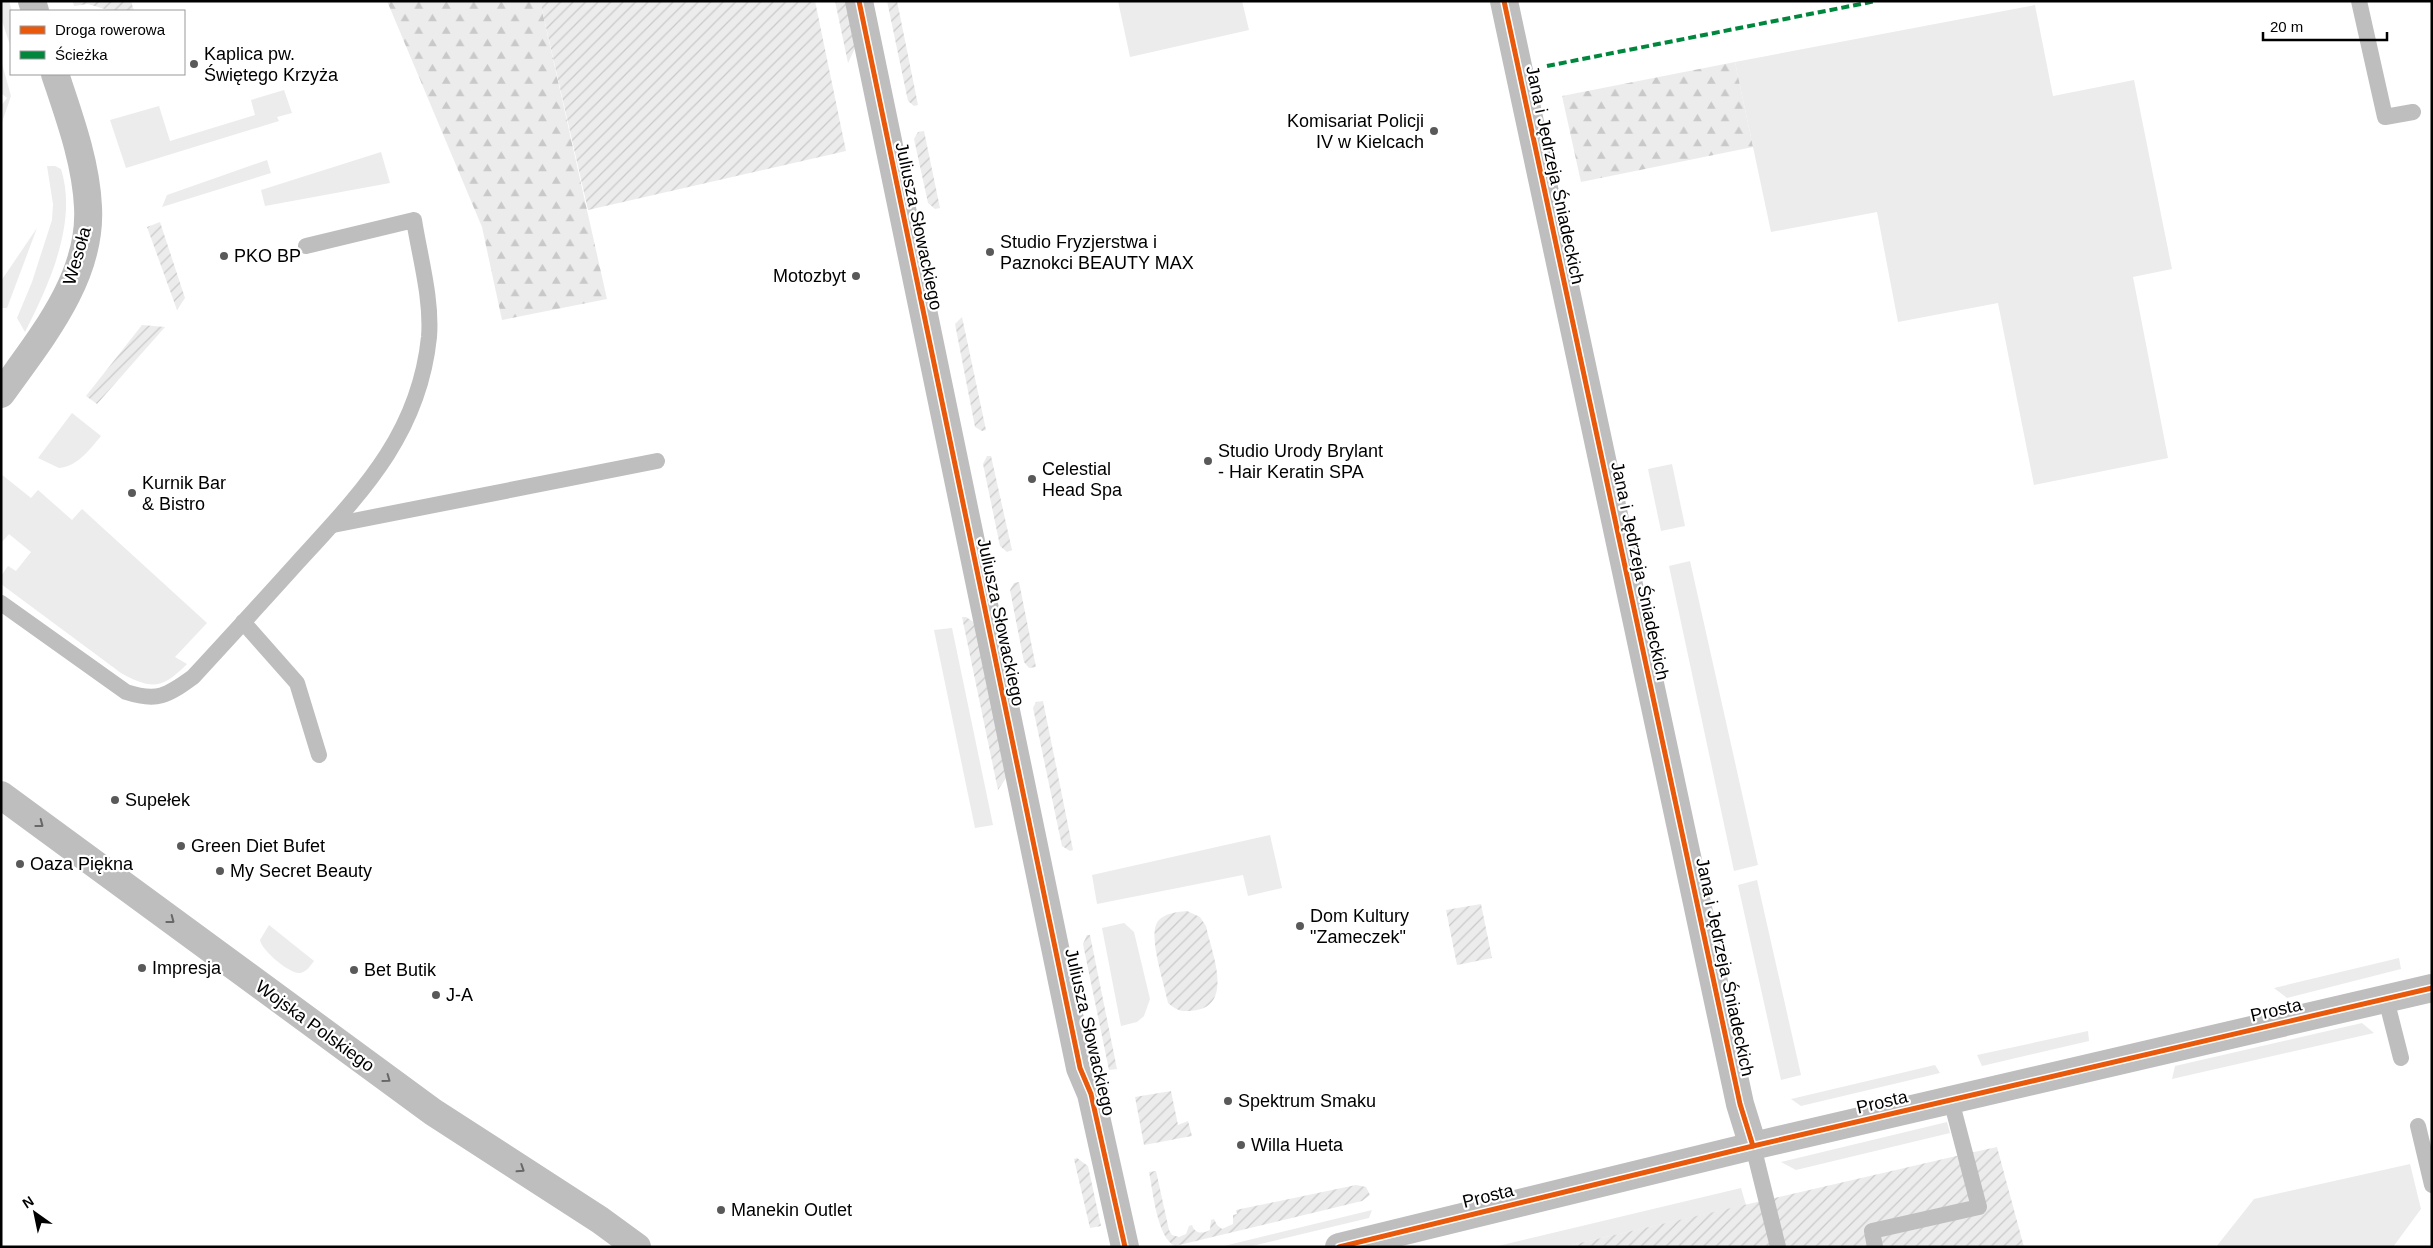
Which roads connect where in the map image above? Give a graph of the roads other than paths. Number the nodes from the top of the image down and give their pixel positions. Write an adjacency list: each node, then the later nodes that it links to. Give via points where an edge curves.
1 (859, 1): 22 (street, Juliusza Słowackiego, via 1080,1068 1091,1094)
2 (1504, 1): 19 (street, Jana i Jędrzeja Śniadeckich, via 1740,1104)
3 (2359, 1): 5 (lane, via 2385,117)
4 (55, 75): 7 (street, Wesoła, via 87,191 87,228 78,267 56,316)
5 (2413, 112)
6 (306, 246): 9 (lane, via 414,220 428,306 429,336 424,368 410,416 396,444 370,482)
7 (1, 394)
8 (657, 461): 9 (lane)
9 (332, 525): 11 (lane)
10 (1, 603): 11 (lane, via 107,680 144,698 159,698 193,677)
11 (244, 622): 12 (lane, via 297,683)
12 (319, 755)
13 (1, 795): 21 (street, Wojska Polskiego, one-way to 21, via 433,1112 600,1220)
14 (2432, 988): 15 (street, Prosta)
15 (2386, 999): 16 (lane); 17 (street, Prosta)
16 (2401, 1058)
17 (1951, 1100): 19 (street, Prosta); 25 (lane, via 1979,1207 1872,1231)
18 (2418, 1126): 20 (lane)
19 (1753, 1146): 23 (street, Prosta); 24 (lane)
20 (2432, 1185)
21 (636, 1247)
22 (1125, 1247)
23 (1339, 1247)
24 (1778, 1247)
25 (1875, 1247)

